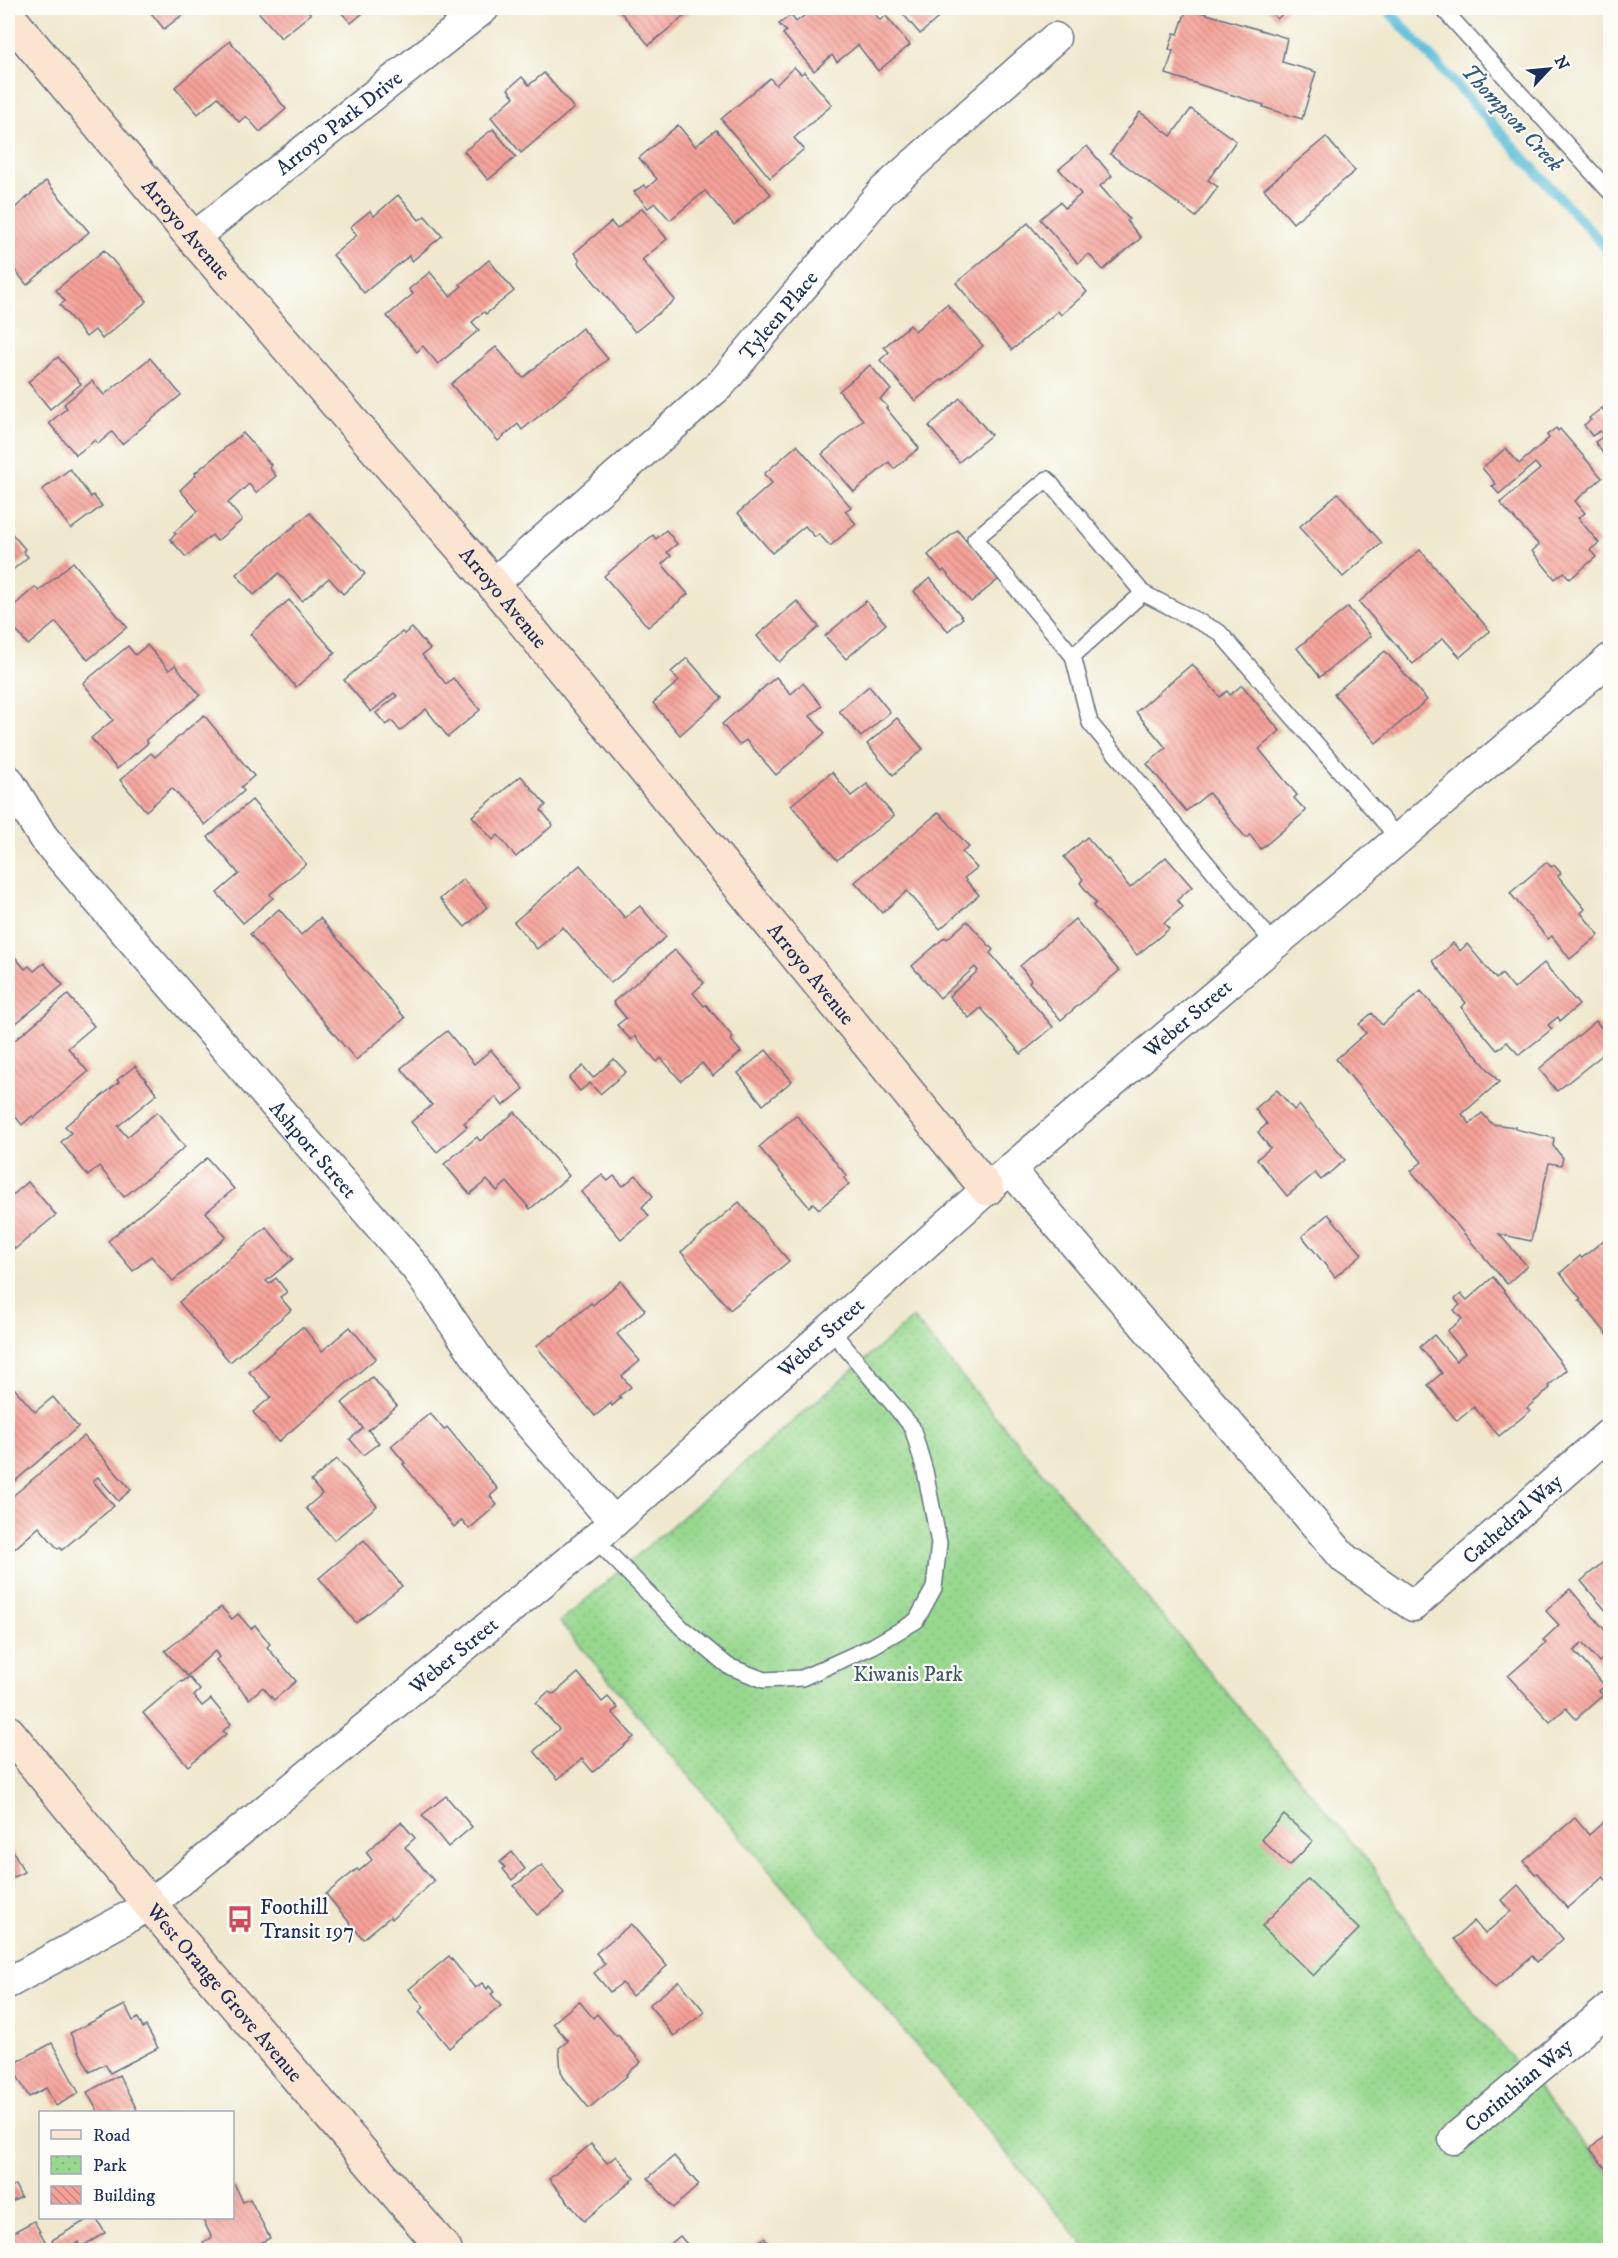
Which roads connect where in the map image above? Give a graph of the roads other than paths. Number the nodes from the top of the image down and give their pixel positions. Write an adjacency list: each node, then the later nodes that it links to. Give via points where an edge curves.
1 (484, 8): 6 (street, Arroyo Park Drive)
2 (1442, 8): 5 (lane)
3 (8, 16): 6 (street, Arroyo Avenue)
4 (1055, 38): 7 (street, Tyleen Place, via 882,192 721,384)
5 (1611, 192)
6 (193, 238): 7 (street, Arroyo Avenue)
7 (493, 584): 14 (street, Arroyo Avenue)
8 (1143, 593): 9 (lane); 9 (lane, via 1047,479 975,539); 12 (lane, via 1219,632)
9 (1073, 656): 13 (lane, via 1090,723)
10 (1611, 659): 12 (street, Weber Street)
11 (8, 780): 17 (street, Ashport Street, via 43,837 416,1268 495,1384)
12 (1399, 839): 13 (street, Weber Street)
13 (1275, 945): 14 (street, Weber Street)
14 (999, 1179): 15 (street, Weber Street); 16 (street, Cathedral Way, via 1345,1559 1413,1606)
15 (830, 1329): 17 (street, Weber Street); 17 (lane, via 912,1427 925,1471 939,1543 934,1588 916,1621 873,1646 802,1678 764,1680 728,1666 682,1628)
16 (1611, 1433)
17 (604, 1530): 19 (street, Weber Street)
18 (8, 1732): 19 (street, West Orange Grove Avenue)
19 (150, 1905): 20 (street, Weber Street); 23 (street, West Orange Grove Avenue)
20 (8, 1983)
21 (1611, 2008): 22 (street, Corinthian Way)
22 (1454, 2139)
23 (445, 2250)

